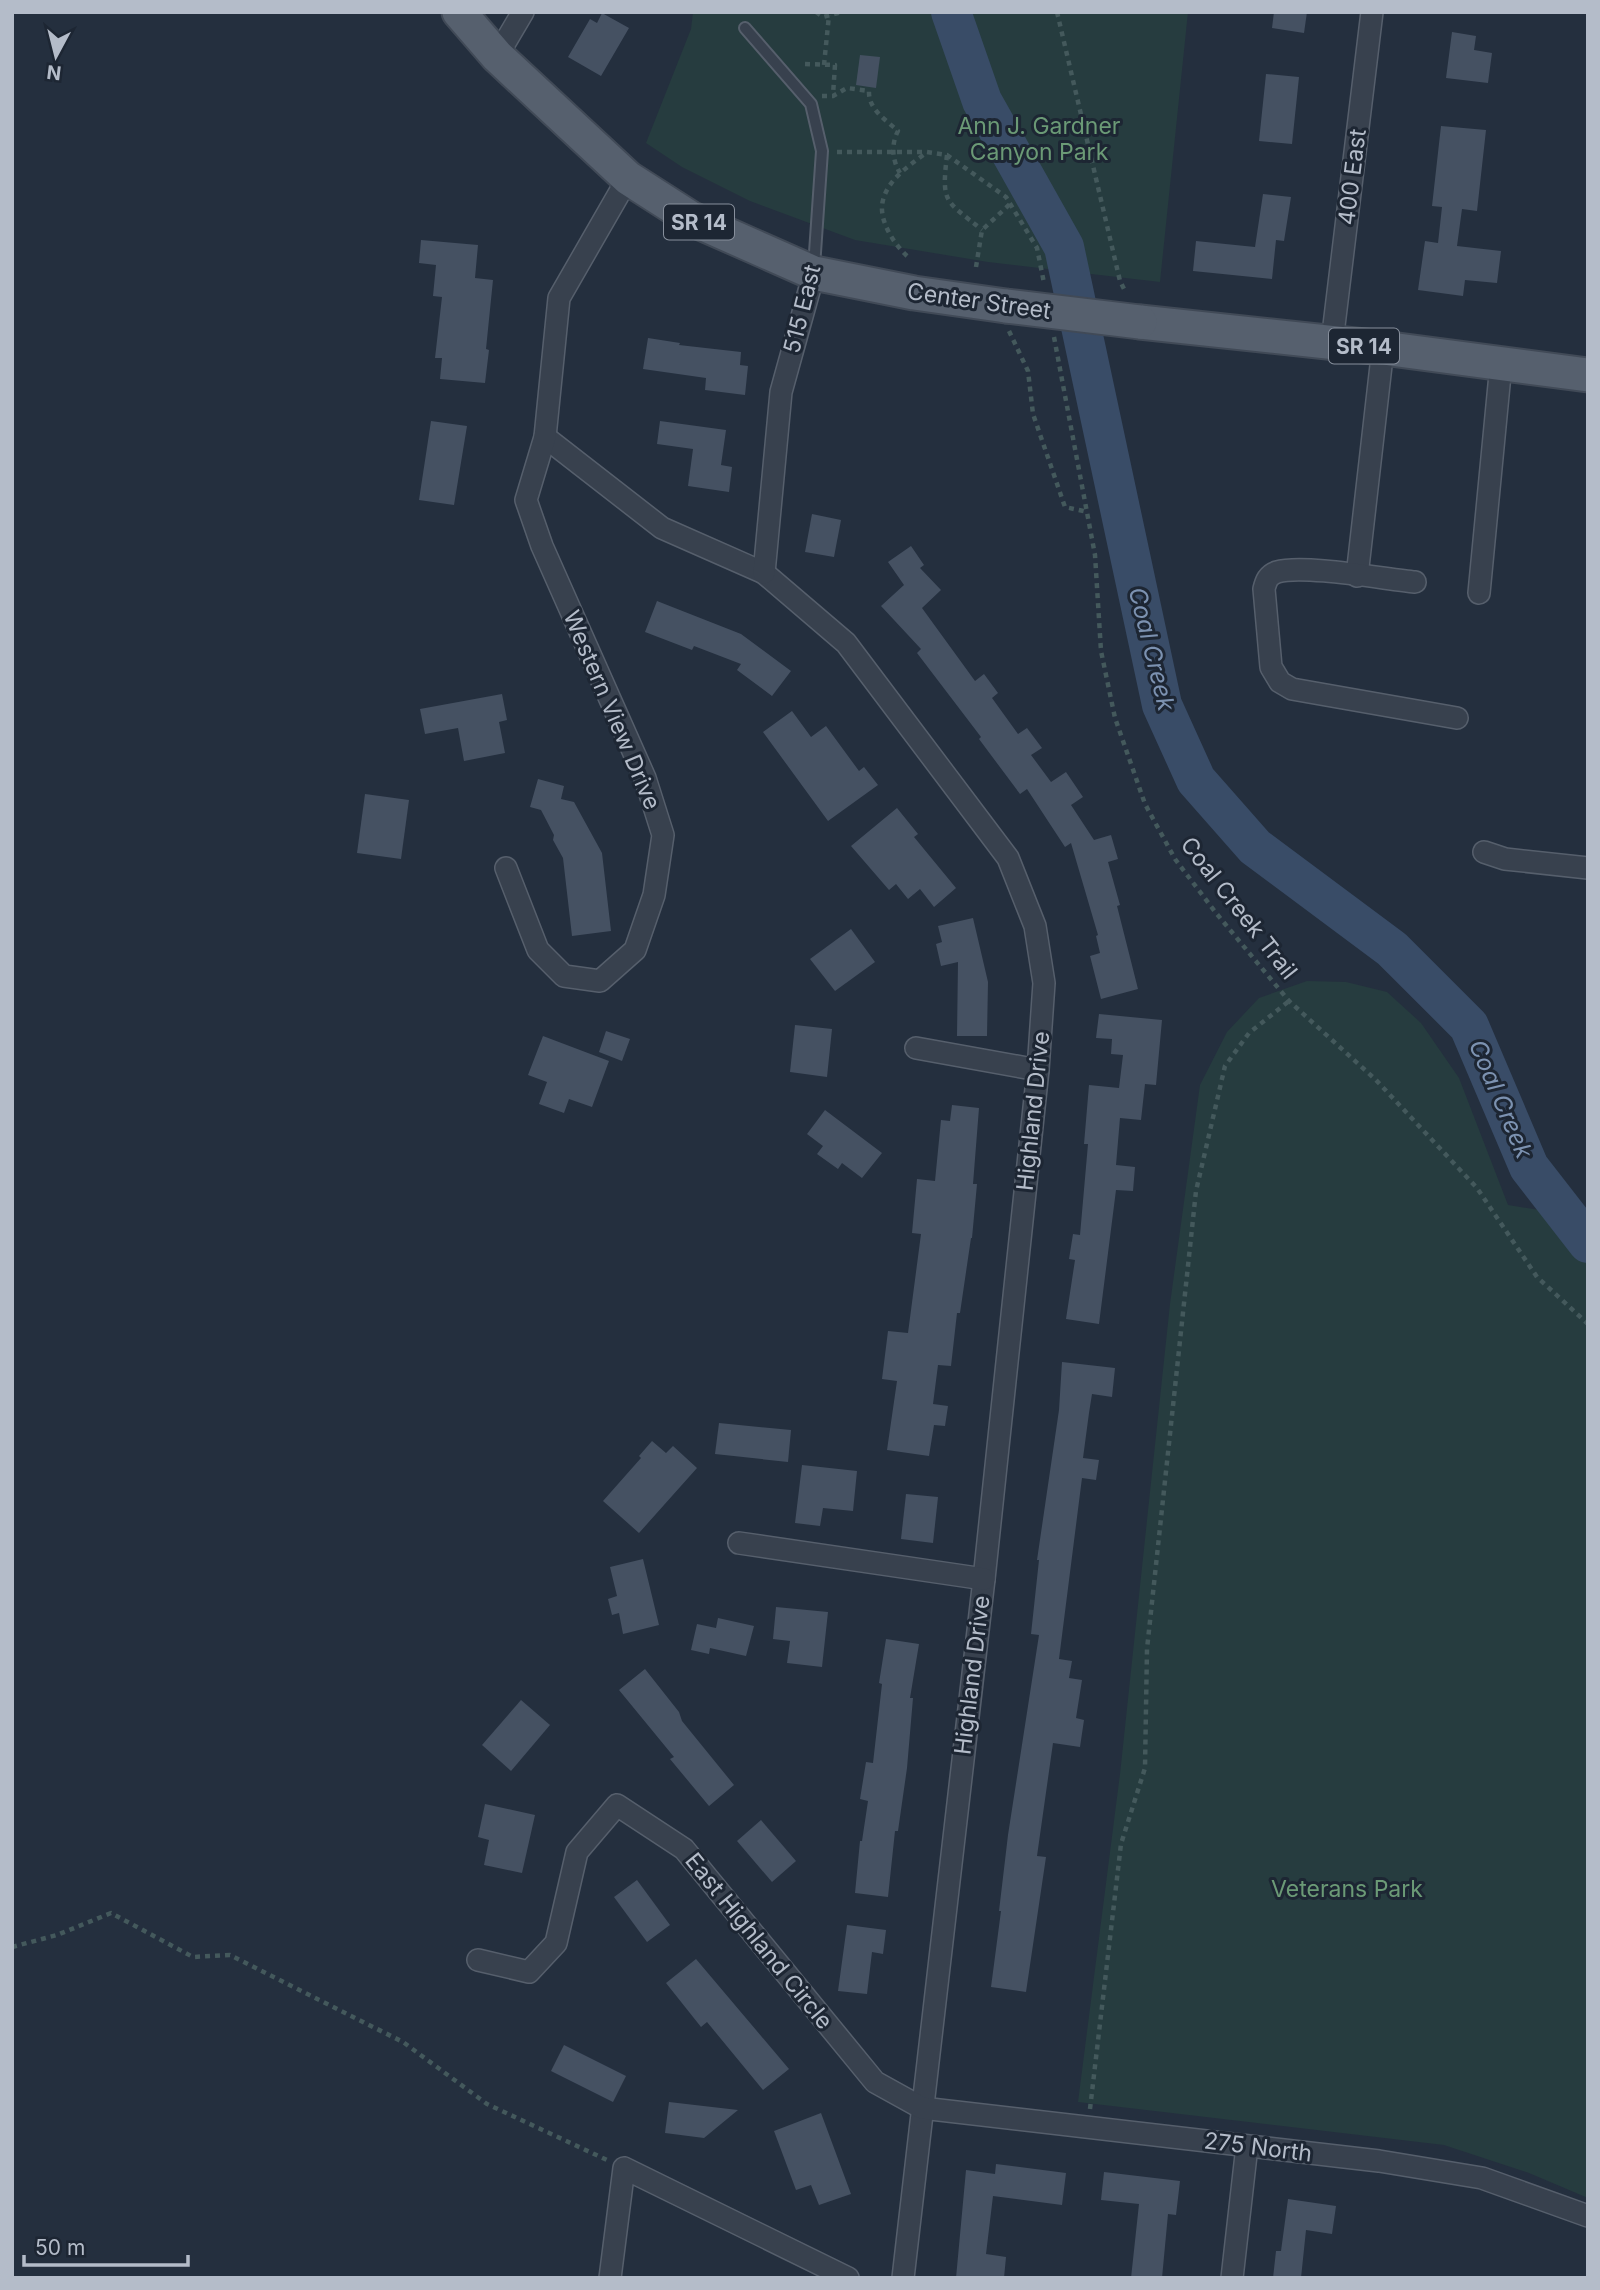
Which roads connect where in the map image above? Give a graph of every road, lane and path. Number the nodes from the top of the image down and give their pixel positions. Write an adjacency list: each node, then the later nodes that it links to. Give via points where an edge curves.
1 (459, 12): 9 (main road, Center Street / SR 14)
2 (523, 12): 9 (street)
3 (816, 12): 7 (path)
4 (842, 12): 7 (path)
5 (1057, 12): 27 (path, via 1120,281)
6 (1372, 12): 29 (street, 400 East)
7 (829, 15): 11 (path)
8 (745, 28): 12 (lane, 515 East)
9 (497, 56): 19 (main road, Center Street / SR 14)
10 (805, 64): 11 (path)
11 (824, 65): 13 (path, via 835,65)
12 (803, 95): 13 (path); 14 (lane, 515 East, via 811,104)
13 (832, 96): 15 (path, via 847,88 869,91 874,109 898,131)
14 (822, 152): 15 (path); 24 (lane, 515 East)
15 (894, 152): 16 (path); 18 (path)
16 (927, 152): 17 (path); 18 (path)
17 (947, 155): 20 (path); 21 (path, via 943,186 948,201)
18 (900, 173): 22 (path, via 883,198 885,225)
19 (628, 178): 24 (main road, Center Street / SR 14, via 692,219); 33 (street, via 559,298)
20 (1010, 204): 21 (path); 25 (path, via 1037,248)
21 (982, 230): 23 (path)
22 (907, 256)
23 (976, 267)
24 (814, 273): 26 (main road, Center Street / SR 14); 35 (street, 515 East, via 781,392)
25 (1045, 288)
26 (1001, 305): 27 (main road, Center Street / SR 14, bridge); 34 (path, via 1028,371 1033,414 1065,507)
27 (1140, 322): 29 (main road, Center Street / SR 14)
28 (1053, 327): 34 (path, Coal Creek Trail)
29 (1332, 342): 30 (main road, Center Street / SR 14)
30 (1383, 348): 31 (main road, Center Street / SR 14); 36 (street)
31 (1501, 364): 32 (main road, Center Street / SR 14); 38 (street)
32 (1588, 375)
33 (545, 437): 35 (street, Highland Drive, via 662,528); 41 (street, Western View Drive, via 526,500 645,778 663,835 654,895 635,950 600,981 564,976 538,950)
34 (1088, 512): 43 (path, Coal Creek Trail, via 1101,651 1115,718 1145,804 1175,859)
35 (764, 573): 45 (street, Highland Drive, via 846,643 1008,858 1035,926 1044,983)
36 (1357, 576): 37 (street); 39 (street, via 1298,569 1267,578 1271,667 1280,682 1293,689)
37 (1415, 582)
38 (1479, 593)
39 (1457, 718)
40 (1484, 852): 42 (street, via 1505,859)
41 (506, 868)
42 (1588, 868)
43 (1289, 1000): 46 (path, Coal Creek Trail, via 1376,1080 1477,1188 1536,1276); 52 (path, via 1249,1033 1225,1066 1196,1191 1147,1649 1145,1768 1121,1844)
44 (916, 1048): 45 (street)
45 (1038, 1070): 48 (street, Highland Drive)
46 (1588, 1324)
47 (739, 1543): 48 (street)
48 (984, 1579): 51 (street, Highland Drive)
49 (12, 1947): 54 (path, via 111,1913 193,1957 230,1955 403,2042 487,2104)
50 (478, 1960): 51 (street, East Highland Circle, via 529,1972 556,1943 577,1852 617,1805 684,1849 875,2082)
51 (922, 2108): 52 (street, 275 North); 58 (street, Highland Drive)
52 (1088, 2127): 53 (street, 275 North)
53 (1247, 2146): 55 (street, 275 North, via 1482,2178); 59 (street)
54 (624, 2168): 56 (street); 57 (street)
55 (1588, 2216)
56 (610, 2278)
57 (848, 2278)
58 (903, 2278)
59 (1231, 2278)

